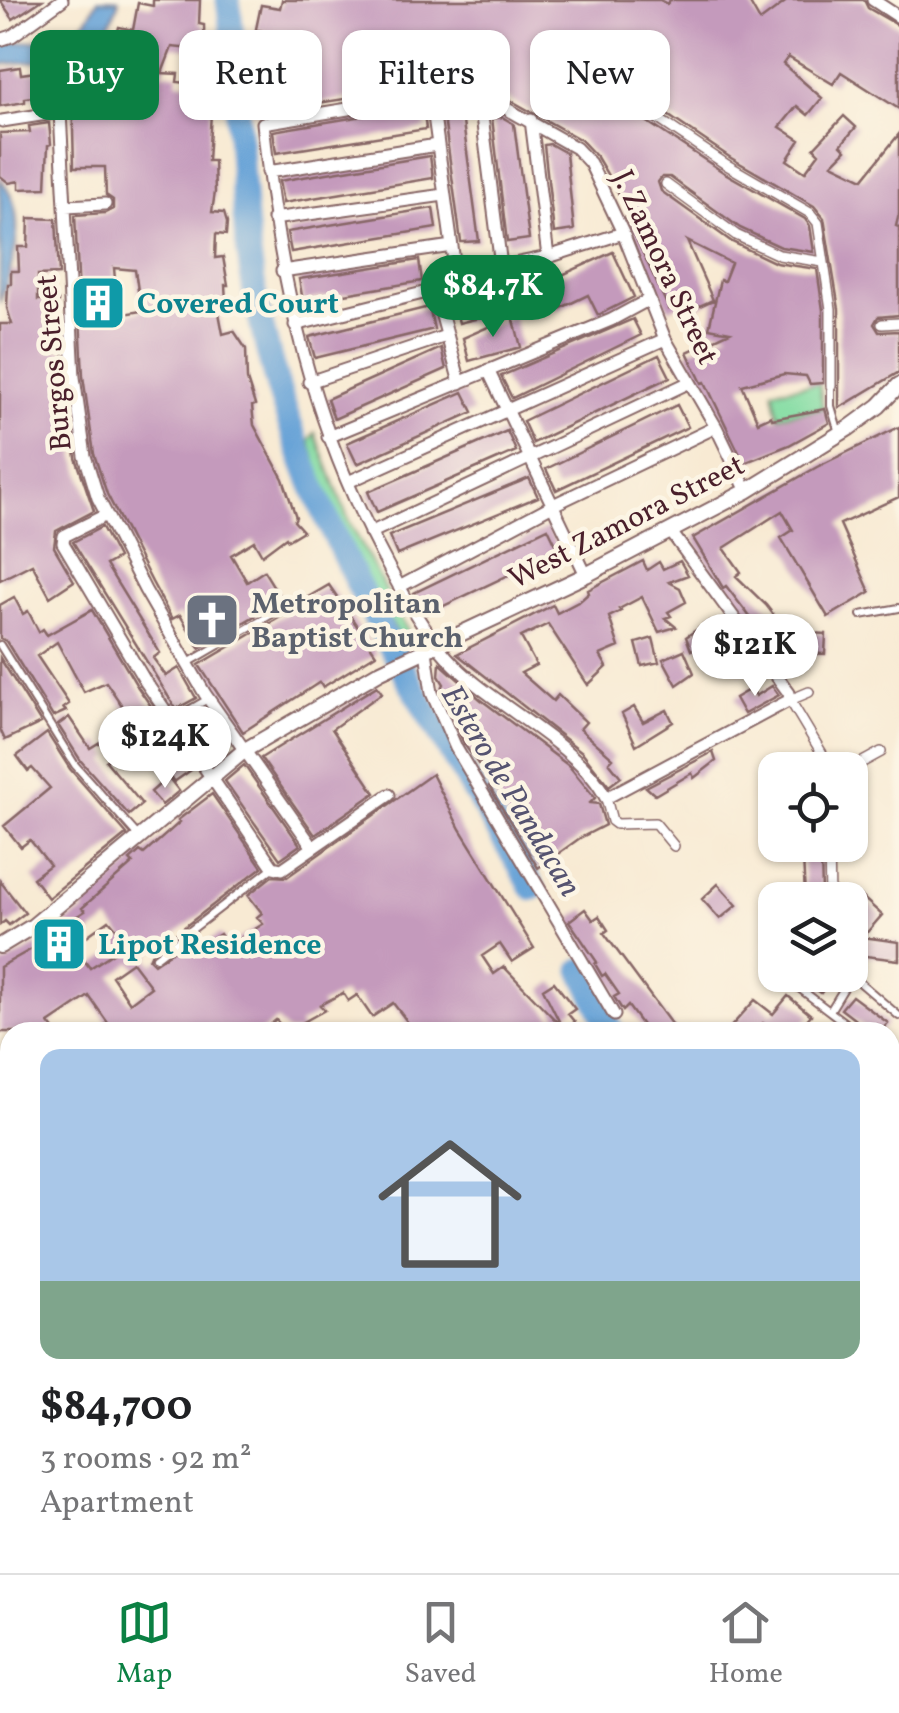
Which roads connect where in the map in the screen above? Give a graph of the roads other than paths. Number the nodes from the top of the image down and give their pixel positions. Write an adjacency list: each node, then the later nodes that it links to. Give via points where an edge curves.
1 (62, 0): 4 (street)
2 (873, 0): 3 (street)
3 (899, 18)
4 (0, 40)
5 (342, 109): 12 (street, J. Zamora Street, via 263,123)
6 (435, 120): 11 (street)
7 (482, 120): 22 (street)
8 (531, 120): 18 (street, J. Zamora Street, via 590,164); 20 (street)
9 (660, 120): 21 (street, via 810,213 818,223)
10 (2, 121): 16 (street, Burgos Street, via 60,112)
11 (437, 145): 12 (street); 14 (street)
12 (268, 172): 17 (street)
13 (666, 184): 21 (street, via 736,235 779,255)
14 (444, 194): 17 (street); 19 (street)
15 (106, 204): 16 (street)
16 (66, 206): 48 (street, Burgos Street, via 74,377 85,456)
17 (273, 219): 23 (street)
18 (623, 232): 20 (street); 26 (street, J. Zamora Street)
19 (452, 246): 23 (street); 24 (street)
20 (548, 257): 22 (street)
21 (823, 262): 37 (street)
22 (502, 266): 24 (street)
23 (282, 271): 29 (street)
24 (456, 276): 25 (street)
25 (435, 290): 29 (street); 30 (street)
26 (648, 300): 31 (street, J. Zamora Street); 32 (street)
27 (899, 323): 28 (street)
28 (882, 324)
29 (295, 325): 33 (street)
30 (446, 336): 33 (street); 35 (street)
31 (665, 339): 34 (street, J. Zamora Street); 40 (street)
32 (488, 370): 35 (street); 40 (street)
33 (309, 382): 43 (street)
34 (690, 382): 41 (street, J. Zamora Street); 44 (street)
35 (460, 384): 43 (street)
36 (899, 385): 39 (street, West Zamora Street)
37 (831, 386): 42 (lane)
38 (899, 402): 39 (street, West Zamora Street)
39 (879, 406): 42 (street, West Zamora Street)
40 (507, 412): 44 (street); 45 (street)
41 (716, 426): 46 (street, J. Zamora Street); 47 (street)
42 (839, 434): 46 (street, West Zamora Street)
43 (328, 436): 45 (street)
44 (528, 458): 47 (street); 50 (street)
45 (348, 482): 50 (street)
46 (748, 491): 49 (street, West Zamora Street)
47 (551, 506): 51 (street); 52 (street)
48 (106, 515): 58 (street, Burgos Street); 62 (street, via 64,536 63,543)
49 (670, 532): 51 (street, West Zamora Street); 61 (street)
50 (370, 533): 52 (street)
51 (586, 575): 57 (street, West Zamora Street)
52 (399, 586): 57 (street)
53 (290, 603): 58 (lane)
54 (899, 608): 55 (lane)
55 (861, 615)
56 (0, 645): 70 (lane, via 75,765)
57 (428, 650): 63 (street, West Zamora Street); 69 (street, via 564,750); 80 (street, via 432,693 456,748)
58 (186, 664): 60 (street, Burgos Street)
59 (809, 692): 61 (street)
60 (208, 699): 62 (lane); 63 (street, Burgos Street)
61 (790, 700): 64 (street); 69 (street)
62 (172, 720): 67 (street)
63 (245, 750): 67 (street, West Zamora Street); 71 (street, Burgos Street)
64 (821, 752)
65 (881, 752): 66 (street)
66 (868, 759)
67 (210, 776): 70 (street, West Zamora Street); 73 (street)
68 (389, 795): 71 (street)
69 (606, 798): 72 (street, via 616,824 655,823)
70 (138, 837): 74 (street, West Zamora Street, via 34,926)
71 (312, 846): 73 (street)
72 (674, 846)
73 (276, 869): 75 (lane)
74 (0, 946)
75 (156, 957)
76 (868, 989): 81 (lane)
77 (803, 992): 79 (lane)
78 (841, 992): 79 (lane)
79 (830, 1012): 82 (lane)
80 (614, 1015)
81 (899, 1016)
82 (844, 1022)

